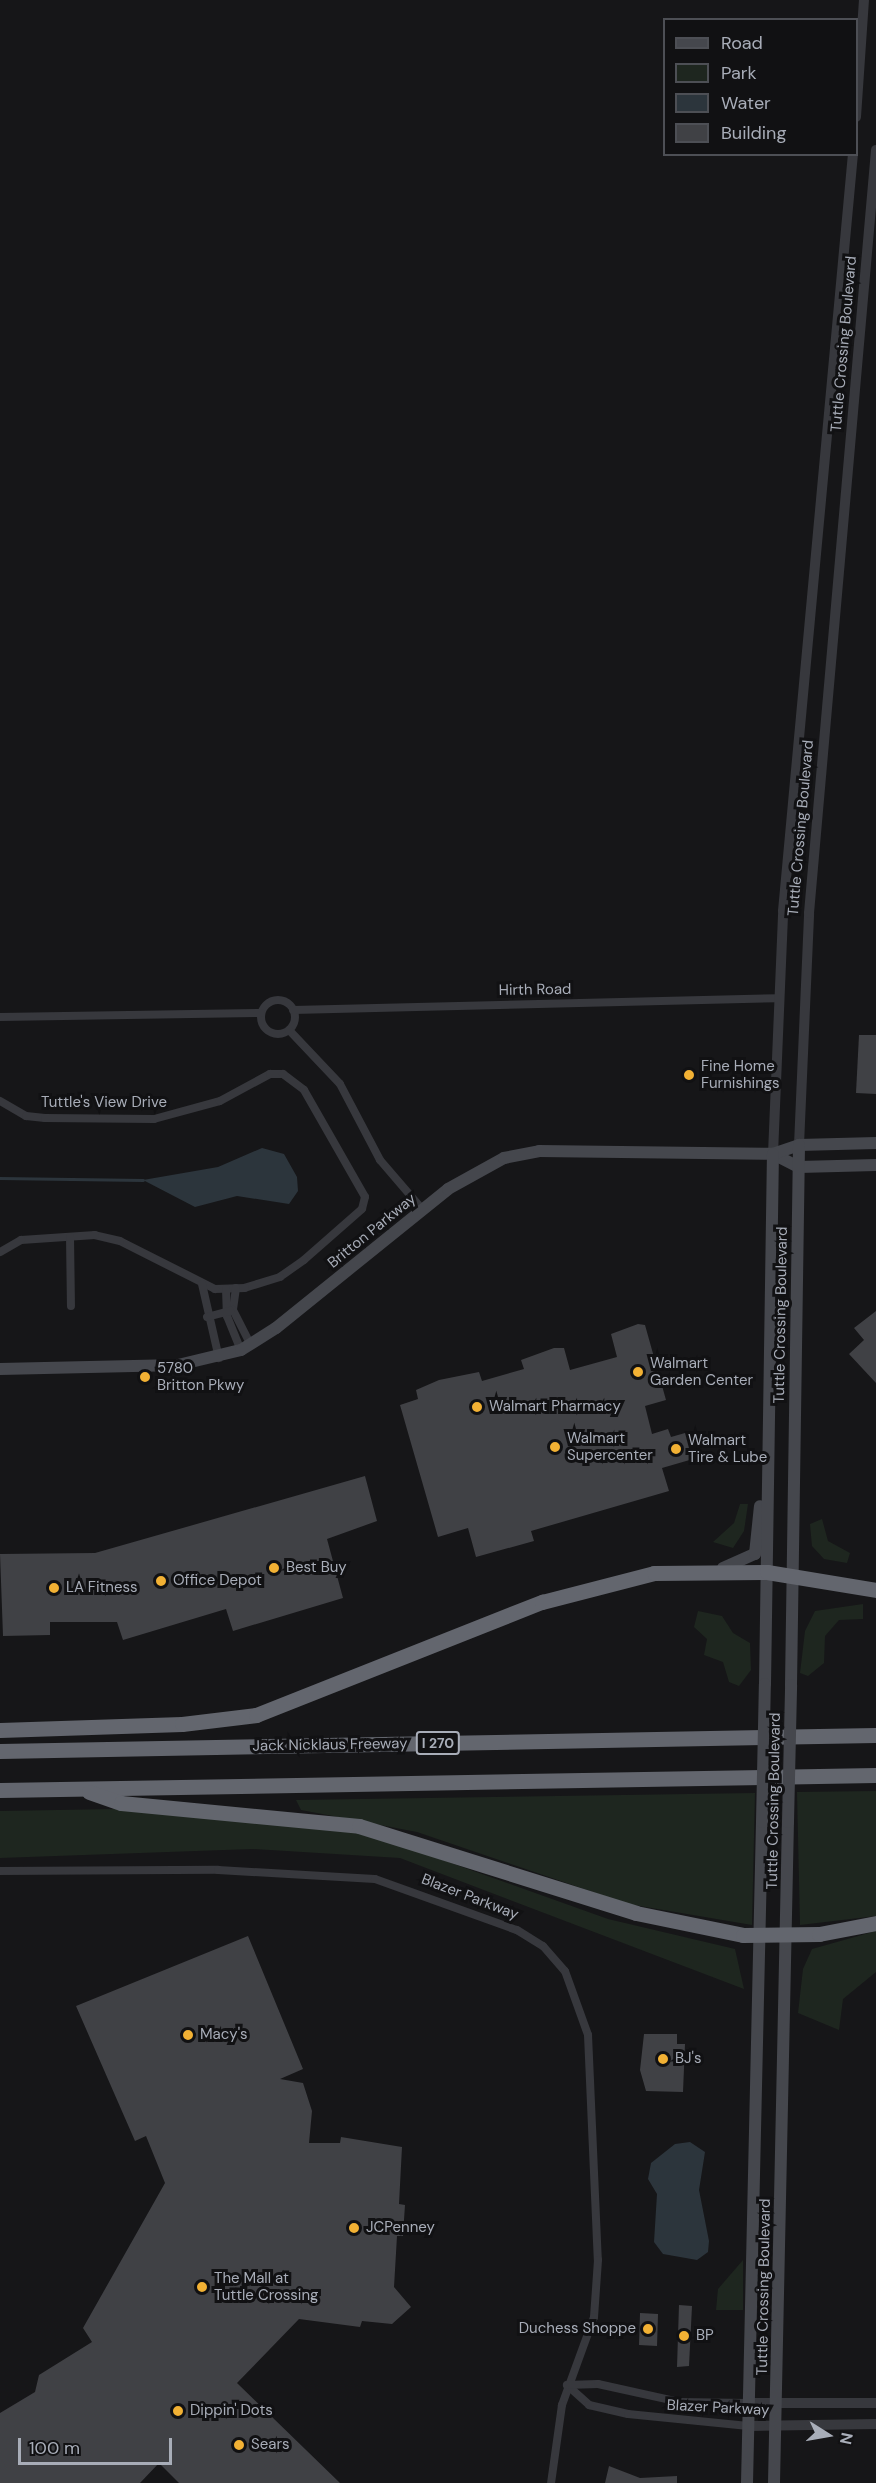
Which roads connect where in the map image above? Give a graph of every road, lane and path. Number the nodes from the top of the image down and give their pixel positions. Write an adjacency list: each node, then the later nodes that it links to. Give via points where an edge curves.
1 (864, 0): 2 (street)
2 (859, 49): 3 (street)
3 (858, 72)
4 (876, 150): 13 (street, Tuttle Crossing Boulevard, via 809,913)
5 (853, 156): 6 (street, Tuttle Crossing Boulevard)
6 (778, 998): 7 (street, Hirth Road); 14 (street, Tuttle Crossing Boulevard)
7 (293, 1011): 8 (street, via 275,1000); 10 (street)
8 (261, 1013): 9 (street); 10 (street, via 268,1031)
9 (0, 1017)
10 (289, 1030): 17 (street, via 340,1084 380,1160)
11 (0, 1101): 22 (street, Tuttle's View Drive, via 26,1116 154,1119 220,1101 270,1074 296,1080 361,1185 362,1209 280,1277)
12 (876, 1143): 13 (main road)
13 (799, 1145): 14 (main road); 16 (main road, Tuttle Crossing Boulevard)
14 (773, 1154): 16 (main road); 17 (main road, Britton Parkway, via 525,1152 474,1171); 29 (main road, Tuttle Crossing Boulevard)
15 (876, 1165): 16 (main road)
16 (799, 1167): 32 (main road, Tuttle Crossing Boulevard)
17 (423, 1210): 26 (main road, Britton Parkway)
18 (70, 1237): 19 (street, Tuttle's View Drive, via 21,1240); 20 (street, Tuttle's View Drive, via 120,1241); 23 (street)
19 (0, 1252)
20 (202, 1284): 21 (street, Tuttle's View Drive); 25 (street)
21 (226, 1288): 22 (street, Tuttle's View Drive); 24 (street)
22 (236, 1288): 24 (street)
23 (71, 1306)
24 (230, 1311): 25 (street); 26 (street)
25 (207, 1317): 27 (street)
26 (245, 1347): 27 (main road, Britton Parkway)
27 (219, 1358): 28 (main road, Britton Parkway, via 178,1365)
28 (0, 1368)
29 (768, 1464): 30 (main road, via 761,1480 755,1554 744,1564); 31 (main road, Tuttle Crossing Boulevard)
30 (715, 1570): 31 (highway); 34 (highway, via 654,1573 594,1584 256,1715 182,1724)
31 (767, 1572): 32 (highway); 42 (main road, Tuttle Crossing Boulevard, bridge)
32 (793, 1576): 33 (highway); 43 (main road, Tuttle Crossing Boulevard, bridge)
33 (876, 1590)
34 (0, 1731)
35 (876, 1736): 36 (highway, Jack Nicklaus Freeway / I 270)
36 (0, 1751)
37 (876, 1775): 38 (highway)
38 (78, 1789): 39 (highway); 42 (highway, via 121,1803 359,1826 636,1913)
39 (0, 1790)
40 (0, 1871): 44 (street, Blazer Parkway, via 218,1870 375,1879 517,1930 543,1946 565,1971 588,2035 598,2294)
41 (876, 1923): 43 (highway)
42 (759, 1936): 43 (highway); 45 (main road, Tuttle Crossing Boulevard)
43 (786, 1936): 46 (main road, Tuttle Crossing Boulevard)
44 (567, 2385): 45 (street, Blazer Parkway, via 598,2384 678,2402); 49 (street, Blazer Parkway, via 589,2404 628,2414); 51 (street, Blazer Parkway)
45 (748, 2403): 46 (street, Blazer Parkway); 49 (main road, Tuttle Crossing Boulevard)
46 (776, 2403): 47 (street, Blazer Parkway); 50 (main road, Tuttle Crossing Boulevard)
47 (876, 2403)
48 (876, 2424): 50 (street, Blazer Parkway)
49 (748, 2426): 50 (street, Blazer Parkway); 52 (main road, Tuttle Crossing Boulevard)
50 (774, 2427): 53 (main road, Tuttle Crossing Boulevard)
51 (551, 2483)
52 (747, 2483)
53 (774, 2483)

